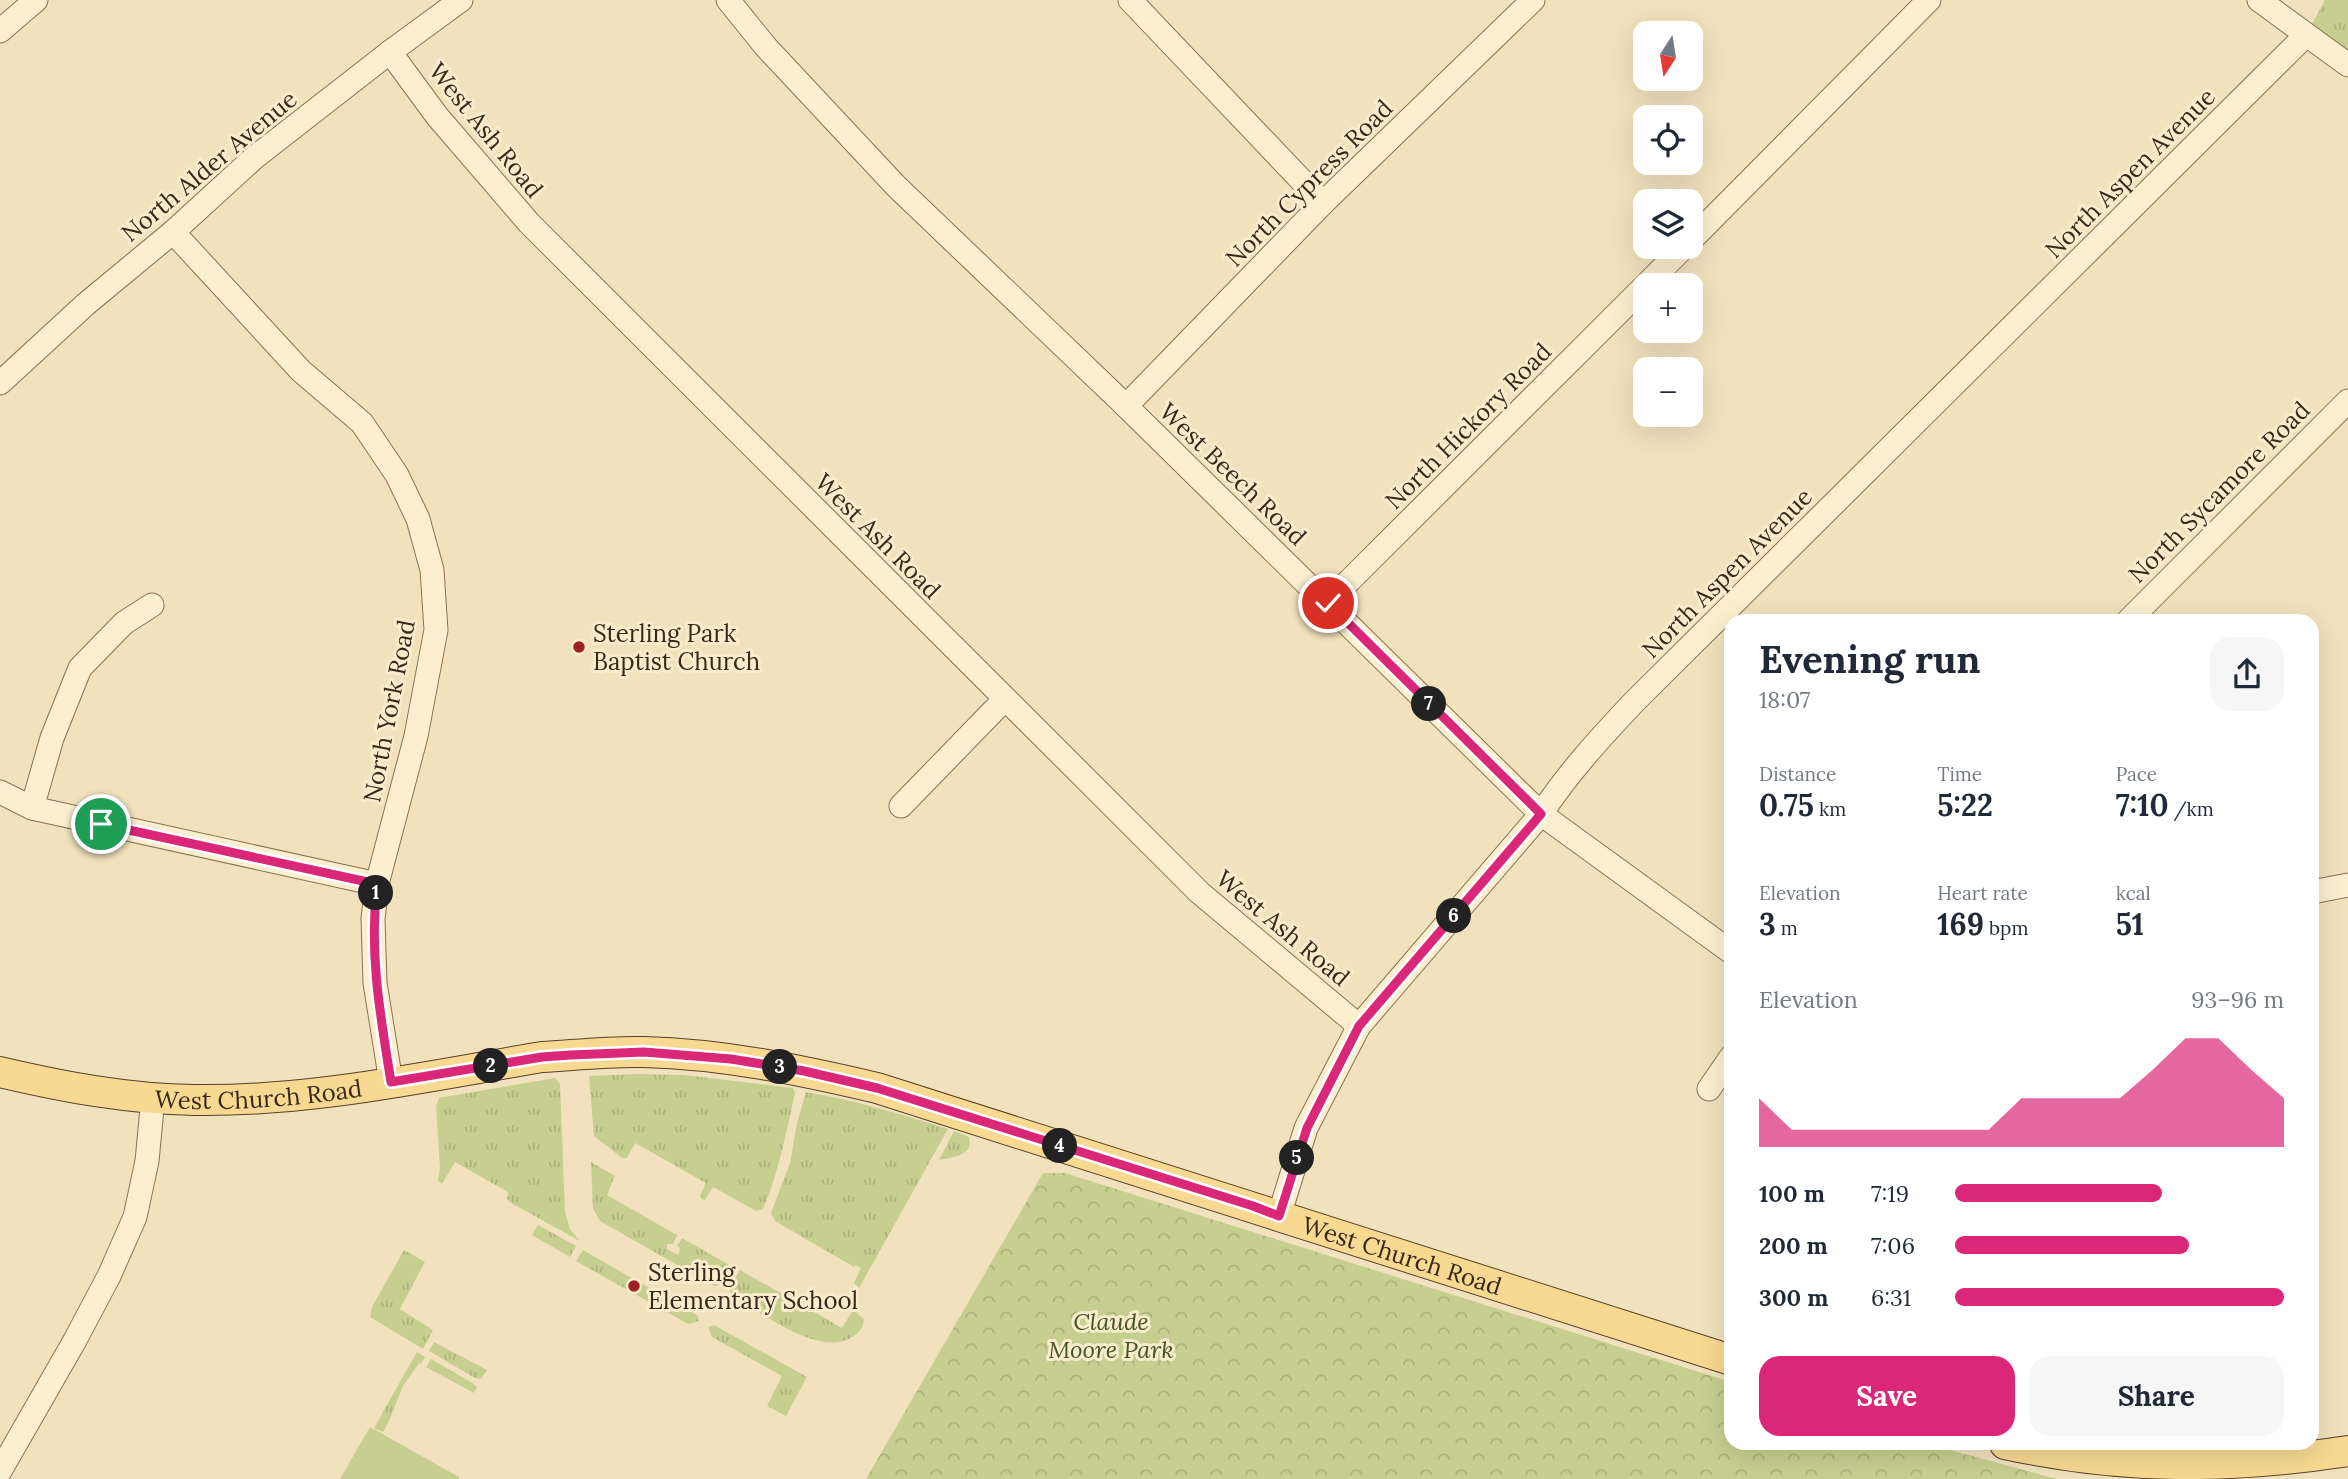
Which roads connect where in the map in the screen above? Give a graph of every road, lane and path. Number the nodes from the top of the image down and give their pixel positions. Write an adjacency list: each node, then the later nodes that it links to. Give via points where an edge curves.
1 (36, 0): 8 (street)
2 (461, 0): 10 (street, North Alder Avenue)
3 (728, 0): 20 (street, West Beech Road, via 897,186)
4 (1533, 0): 12 (street, North Cypress Road)
5 (1929, 0): 13 (street)
6 (2259, 0): 9 (street)
7 (1142, 4): 12 (street)
8 (0, 31)
9 (2306, 35): 11 (street); 28 (street, North Aspen Avenue, via 1634,702 1585,754)
10 (390, 52): 14 (street, North Alder Avenue, via 254,158); 24 (street, West Ash Road, via 437,116 529,223)
11 (2348, 65)
12 (1323, 203): 20 (street, North Cypress Road)
13 (1703, 228)
14 (173, 232): 18 (street, North Alder Avenue); 29 (street, North York Road, via 301,371 362,423 397,475 418,519 432,570 436,630 416,736)
15 (1672, 259): 16 (street, North Hickory Road)
16 (1658, 273)
17 (1633, 298): 21 (street, North Hickory Road)
18 (0, 383)
19 (2348, 401): 23 (street, North Sycamore Road)
20 (1126, 406): 21 (street, West Beech Road)
21 (1328, 603): 28 (street, West Beech Road)
22 (152, 605): 27 (street, via 124,623 80,668 52,738)
23 (2135, 614)
24 (1004, 699): 26 (street); 33 (street, West Ash Road, via 1200,893)
25 (0, 792): 27 (street)
26 (901, 806)
27 (32, 808): 29 (street)
28 (1541, 814): 32 (street, West Beech Road); 33 (street, North Aspen Avenue)
29 (377, 884): 36 (street, North York Road, via 375,983)
30 (2348, 885): 31 (street)
31 (2319, 891)
32 (1724, 947)
33 (1359, 1026): 39 (street, North Aspen Avenue, via 1307,1128)
34 (1724, 1067): 37 (street)
35 (0, 1072): 38 (main road, West Church Road, via 66,1087)
36 (391, 1082): 38 (main road, West Church Road, via 266,1097); 39 (main road, West Church Road, via 570,1055 644,1052 731,1059 877,1088)
37 (1709, 1089)
38 (153, 1098): 43 (street, via 135,1217 74,1342)
39 (1279, 1216): 40 (main road, West Church Road)
40 (1724, 1358)
41 (2033, 1450): 42 (main road, via 2174,1465 2282,1461)
42 (2348, 1451)
43 (0, 1471)

